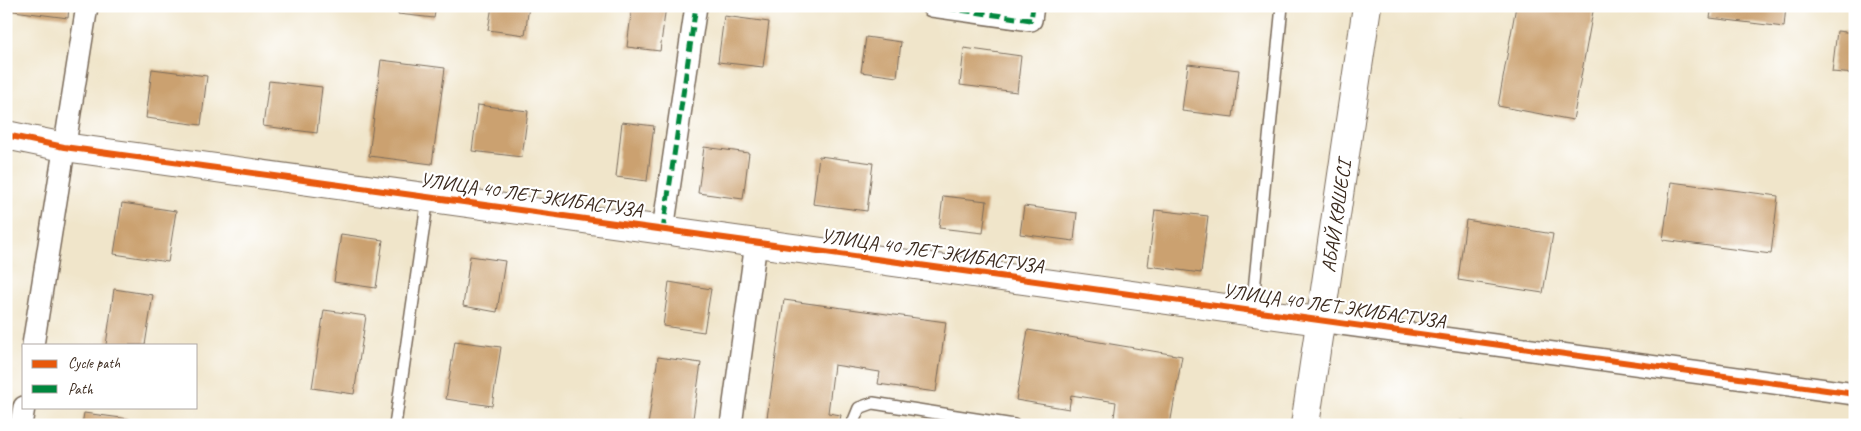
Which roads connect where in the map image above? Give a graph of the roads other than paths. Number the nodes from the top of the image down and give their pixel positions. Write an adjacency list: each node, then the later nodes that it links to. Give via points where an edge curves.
1 (87, 6): 8 (street)
2 (696, 6): 10 (street)
3 (932, 6): 4 (street, via 1031,20)
4 (1032, 6)
5 (1282, 6): 12 (lane)
6 (1367, 6): 13 (street, АБАЙ КӨШЕСІ)
7 (6, 135): 8 (street, УЛИЦА 40 ЛЕТ ЭКИБАСТУЗА)
8 (64, 147): 9 (street, УЛИЦА 40 ЛЕТ ЭКИБАСТУЗА); 14 (street)
9 (428, 197): 10 (street, УЛИЦА 40 ЛЕТ ЭКИБАСТУЗА); 19 (lane)
10 (663, 230): 11 (street, УЛИЦА 40 ЛЕТ ЭКИБАСТУЗА)
11 (756, 243): 12 (street, УЛИЦА 40 ЛЕТ ЭКИБАСТУЗА); 20 (street)
12 (1252, 312): 13 (street, УЛИЦА 40 ЛЕТ ЭКИБАСТУЗА)
13 (1319, 321): 15 (street, УЛИЦА 40 ЛЕТ ЭКИБАСТУЗА); 23 (street, АБАЙ КӨШЕСІ)
14 (34, 344)
15 (1855, 394)
16 (24, 408): 18 (street)
17 (986, 423): 21 (lane, via 873,403 859,408); 22 (lane)
18 (21, 425)
19 (395, 425)
20 (731, 425)
21 (852, 425)
22 (1014, 425)
23 (1304, 425)

